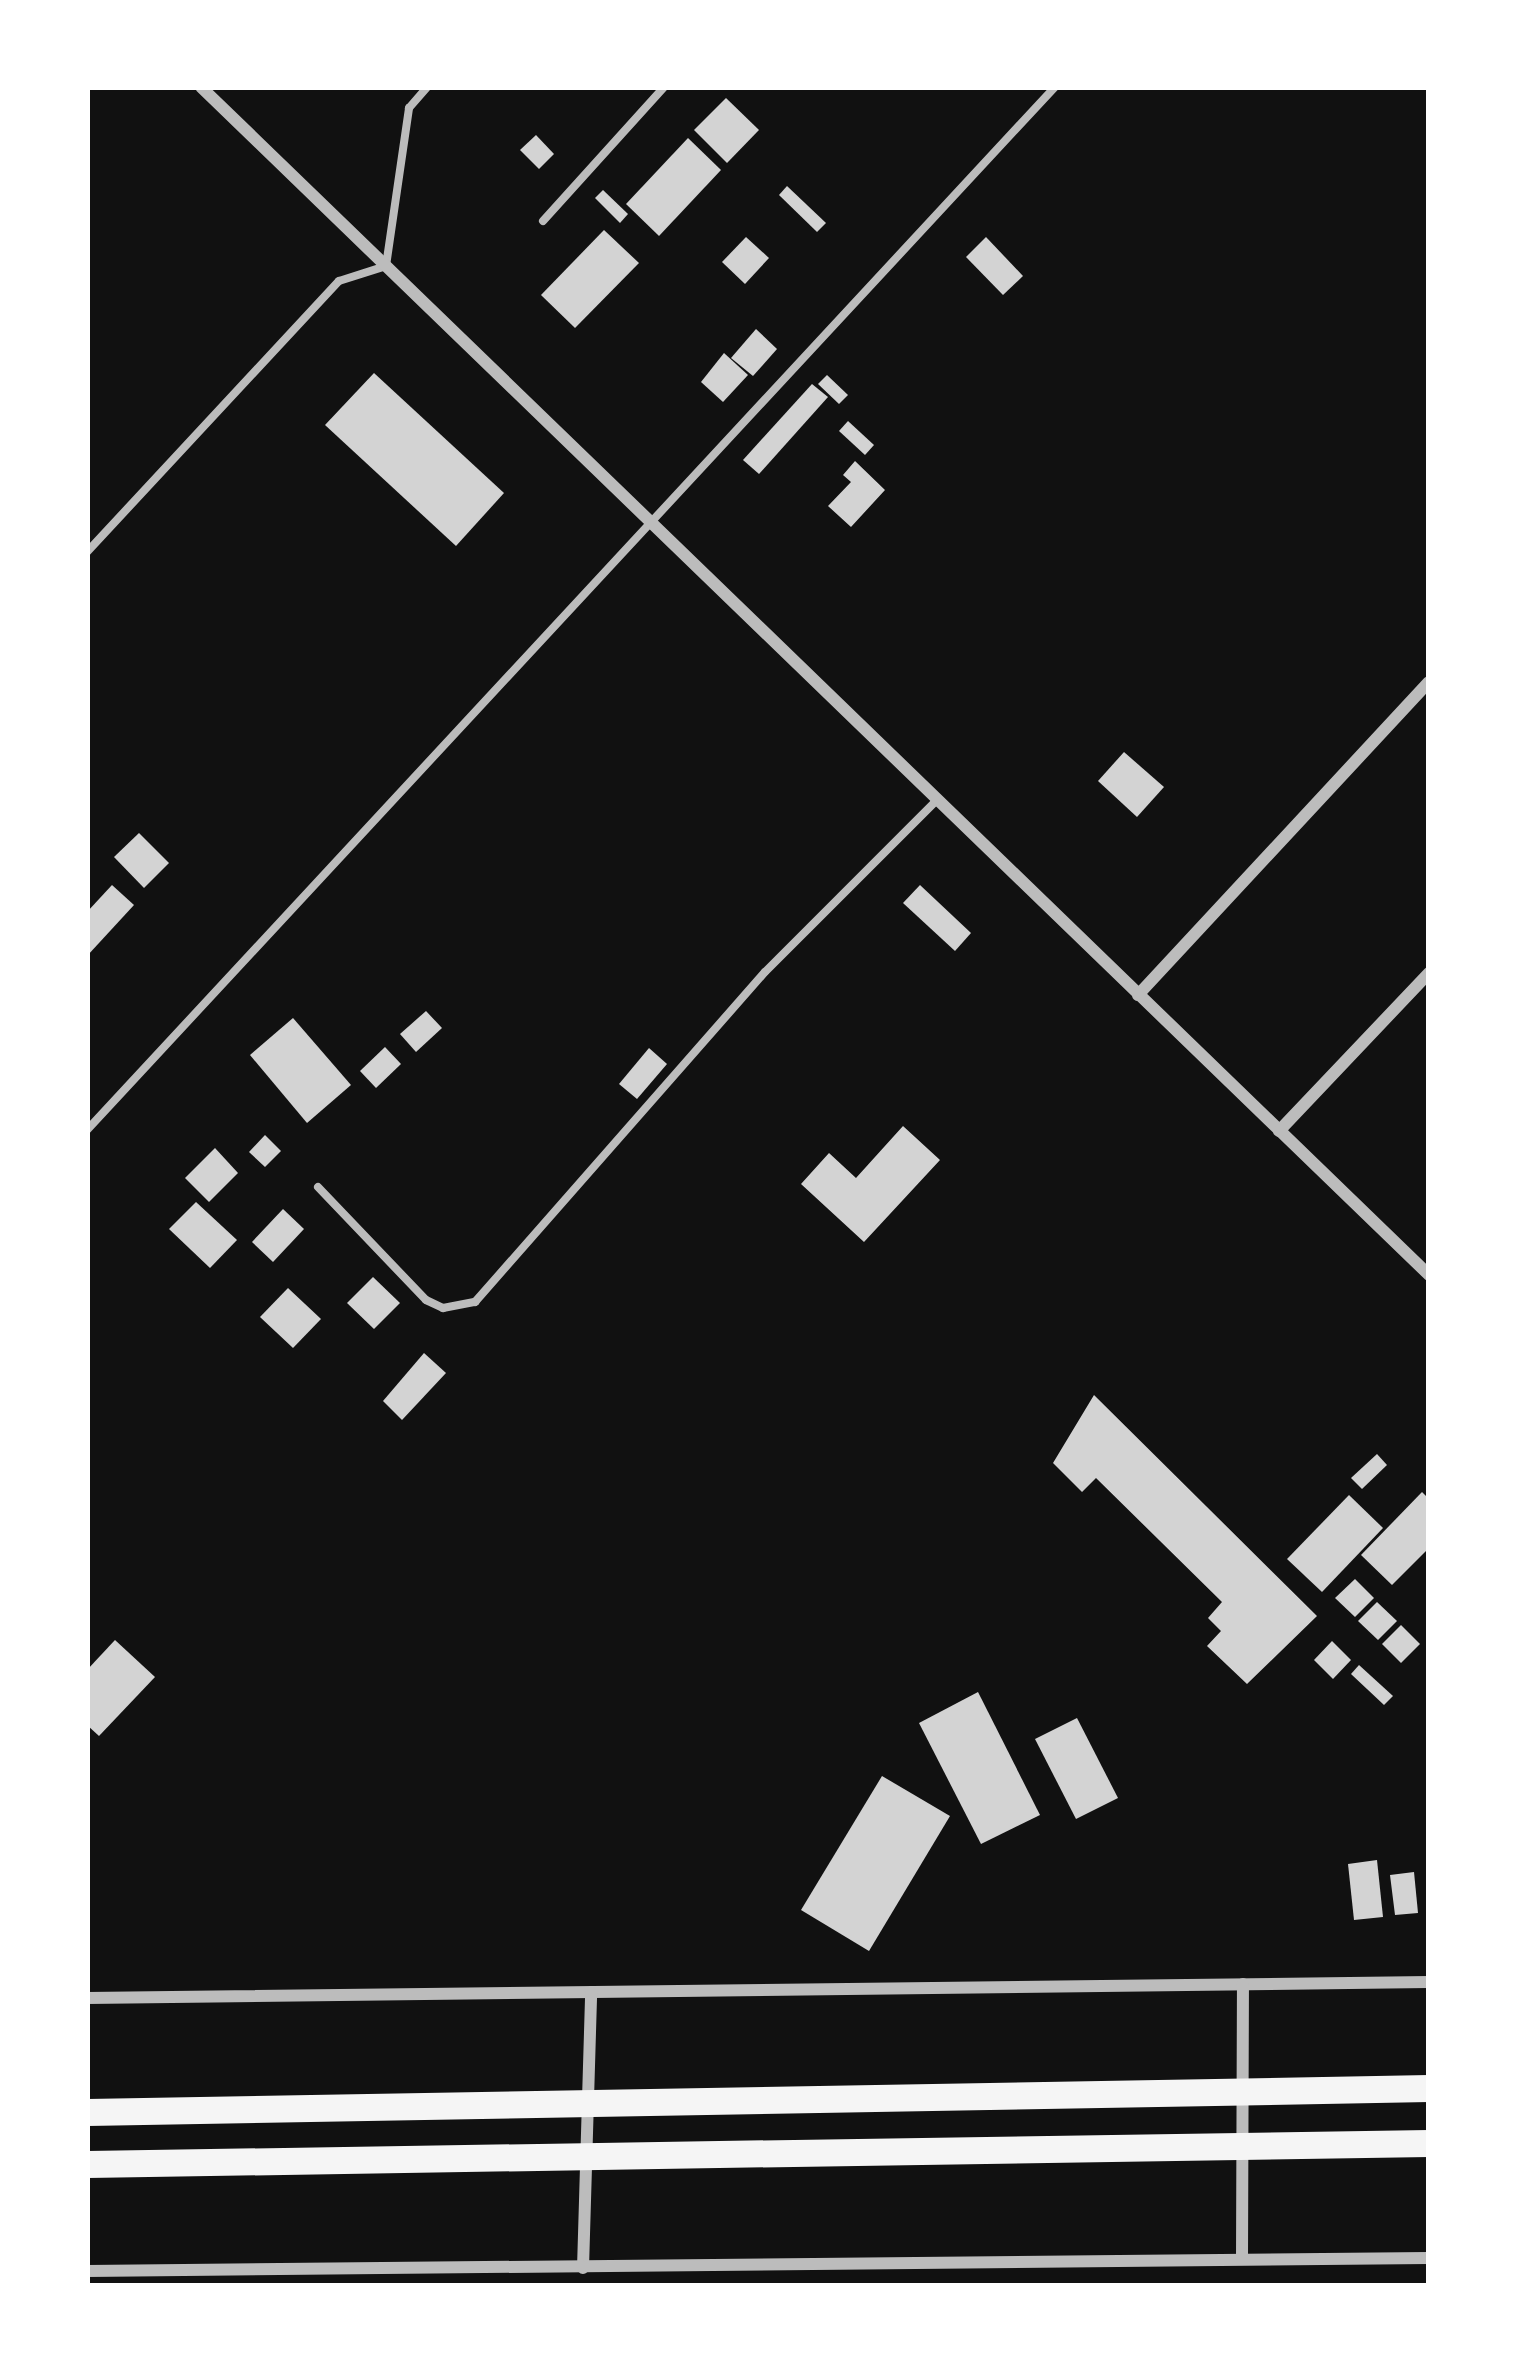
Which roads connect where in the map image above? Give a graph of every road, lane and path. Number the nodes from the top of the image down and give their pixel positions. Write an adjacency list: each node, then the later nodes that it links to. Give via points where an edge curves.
1 (201, 87): 6 (street)
2 (427, 87): 6 (lane, via 409,108)
3 (664, 87): 5 (lane)
4 (1055, 87): 7 (lane)
5 (543, 221)
6 (386, 266): 7 (street); 8 (lane, via 339,280)
7 (654, 526): 10 (street); 13 (lane)
8 (87, 552)
9 (1429, 682): 12 (street)
10 (937, 800): 12 (street); 15 (lane, via 765,972 475,1302 443,1308 425,1300)
11 (1429, 973): 14 (street)
12 (1138, 995): 14 (street)
13 (87, 1130)
14 (1280, 1131): 16 (street)
15 (318, 1187)
16 (1429, 1276)
17 (1429, 1982): 18 (street)
18 (1243, 1984): 19 (street); 26 (street)
19 (591, 1992): 20 (street); 27 (street)
20 (87, 1998)
21 (1429, 2088): 22 (highway)
22 (87, 2112)
23 (1429, 2143): 24 (highway)
24 (87, 2164)
25 (1429, 2258): 26 (street)
26 (1242, 2259): 27 (street)
27 (583, 2268): 28 (street)
28 (87, 2271)

